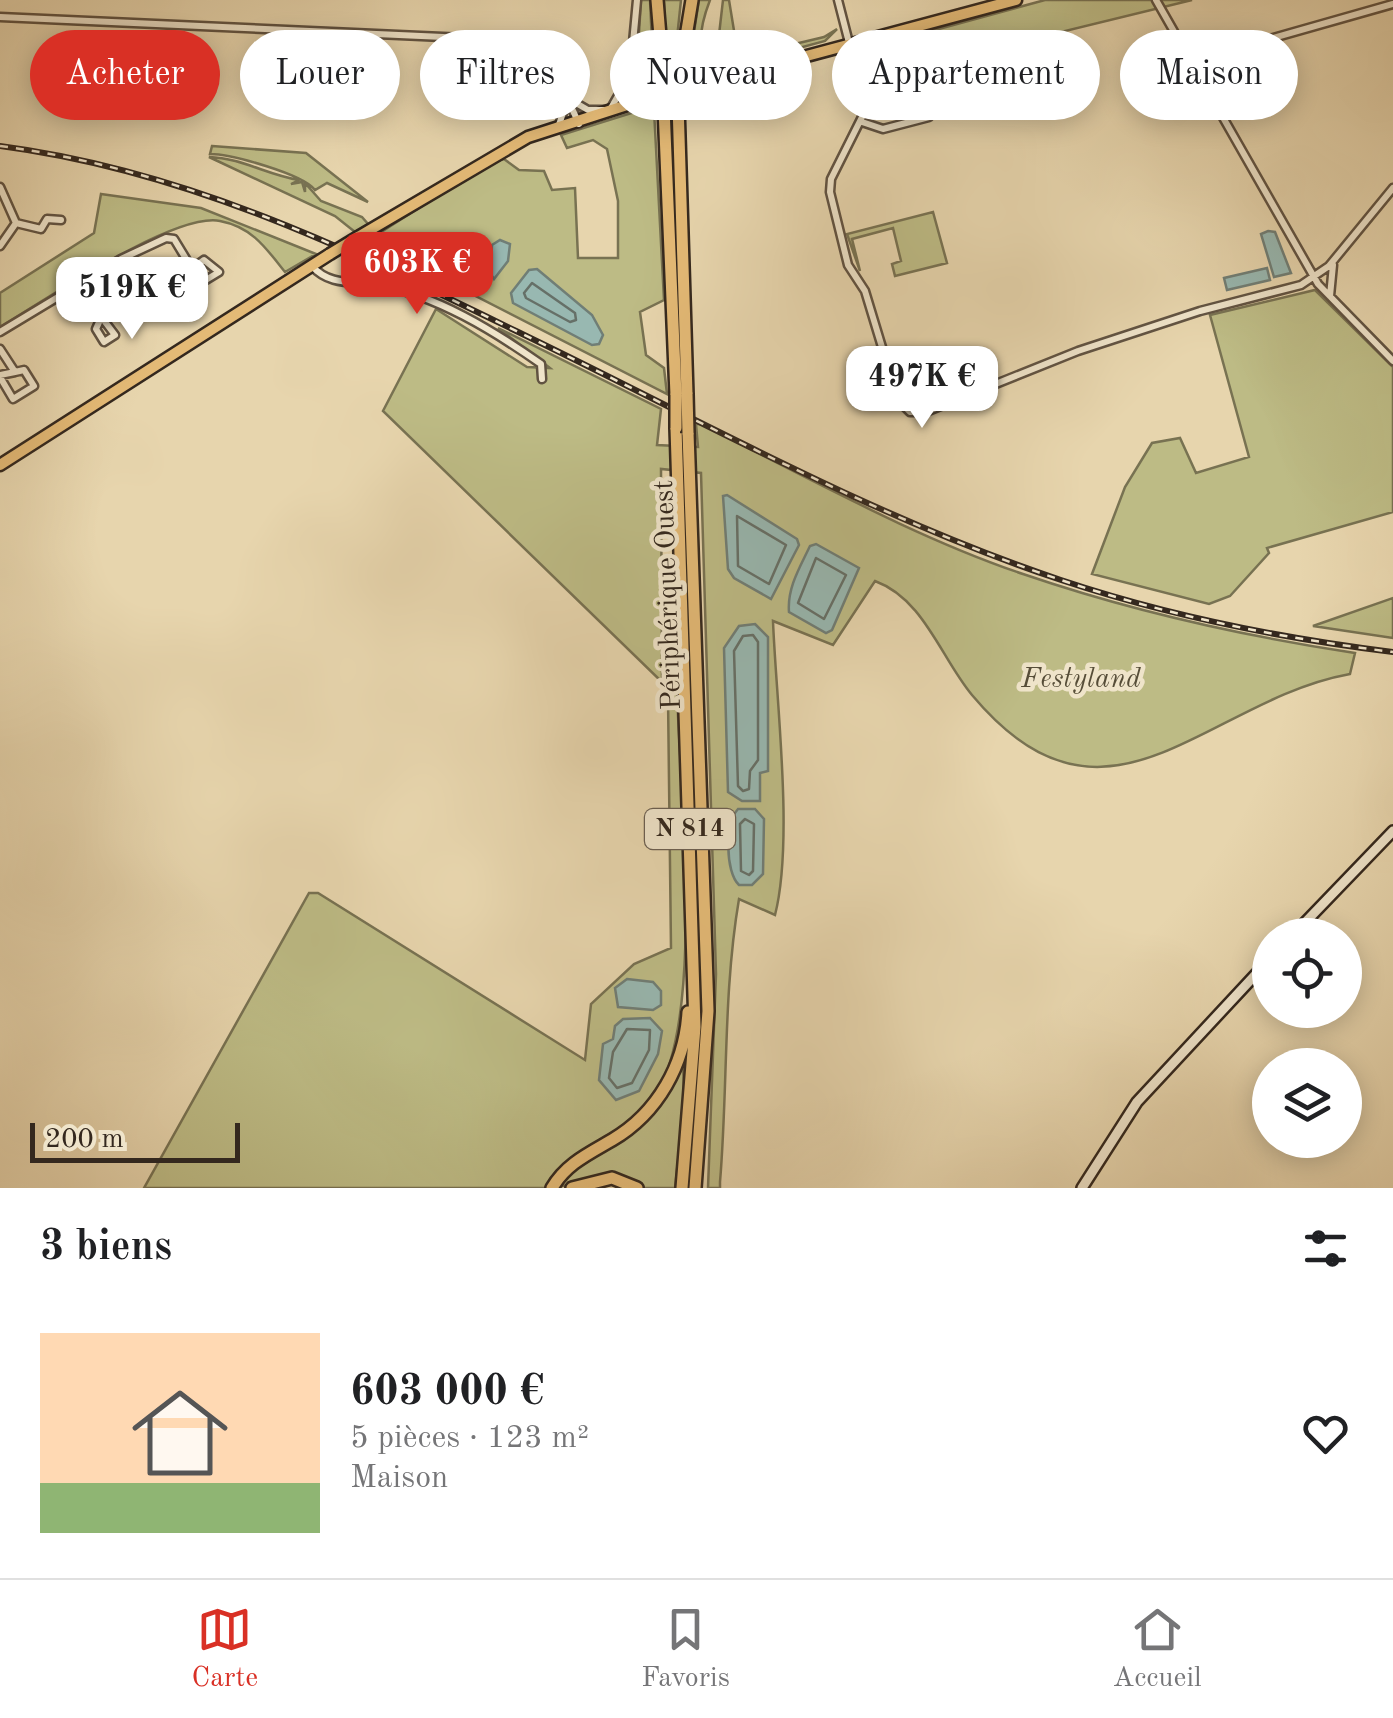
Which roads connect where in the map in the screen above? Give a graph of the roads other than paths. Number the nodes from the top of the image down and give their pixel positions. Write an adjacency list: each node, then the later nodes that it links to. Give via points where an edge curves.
1 (638, 0): 9 (street)
2 (657, 0): 10 (highway, Périphérique Ouest / N 814, bridge)
3 (688, 0): 11 (highway, Périphérique Ouest / N 814, bridge)
4 (838, 0): 12 (street)
5 (1156, 0): 14 (street)
6 (1010, 2): 13 (main road)
7 (1393, 4): 15 (street)
8 (0, 16): 16 (street)
9 (634, 30)
10 (660, 30)
11 (685, 30)
12 (847, 30)
13 (904, 30)
14 (1174, 30)
15 (1298, 31)
16 (420, 35)
17 (610, 107): 19 (street)
18 (590, 110): 19 (street)
19 (608, 110): 26 (main road)
20 (610, 113): 26 (main road)
21 (561, 120): 28 (street)
22 (653, 120): 48 (highway, Périphérique Ouest / N 814)
23 (684, 120): 48 (highway, Périphérique Ouest / N 814)
24 (918, 120): 27 (street, via 883,129)
25 (1225, 120): 38 (street)
26 (578, 122): 28 (main road); 29 (main road)
27 (862, 122): 38 (street, via 830,192 848,264 865,291 898,400 910,412 926,412 1078,351)
28 (559, 126): 29 (main road)
29 (508, 148): 36 (main road, bridge)
30 (0, 186): 33 (street)
31 (1393, 188): 35 (street)
32 (61, 220): 33 (street, via 48,218 40,230)
33 (16, 224): 34 (street)
34 (0, 246)
35 (1335, 259): 38 (street); 40 (street)
36 (312, 266): 47 (street, via 326,278 401,292 493,331 541,364); 49 (main road)
37 (190, 268): 37 (street, via 204,260 219,272 191,289 181,276); 39 (street, via 174,239 166,238)
38 (1313, 276): 40 (street)
39 (76, 285): 41 (street); 42 (street)
40 (1330, 299): 44 (street)
41 (100, 320)
42 (0, 332)
43 (0, 349): 45 (street)
44 (1393, 361)
45 (15, 372): 46 (street); 46 (street, via 24,370 34,386 13,399)
46 (0, 376)
47 (542, 379)
48 (682, 394): 52 (highway, Périphérique Ouest / N 814, bridge)
49 (33, 442): 50 (main road); 51 (main road)
50 (0, 457)
51 (0, 465)
52 (684, 471): 55 (highway, Périphérique Ouest / N 814); 61 (highway, Périphérique Ouest / N 814, via 708,1011)
53 (1393, 832): 54 (main road)
54 (1310, 918)
55 (693, 922): 57 (highway, via 688,1023 671,1076 640,1118 570,1166); 60 (highway, Périphérique Ouest / N 814, via 694,1077)
56 (1252, 978): 62 (main road, via 1137,1102)
57 (552, 1188)
58 (572, 1188): 59 (highway, via 612,1178)
59 (638, 1188)
60 (682, 1188)
61 (696, 1188)
62 (1082, 1188)

